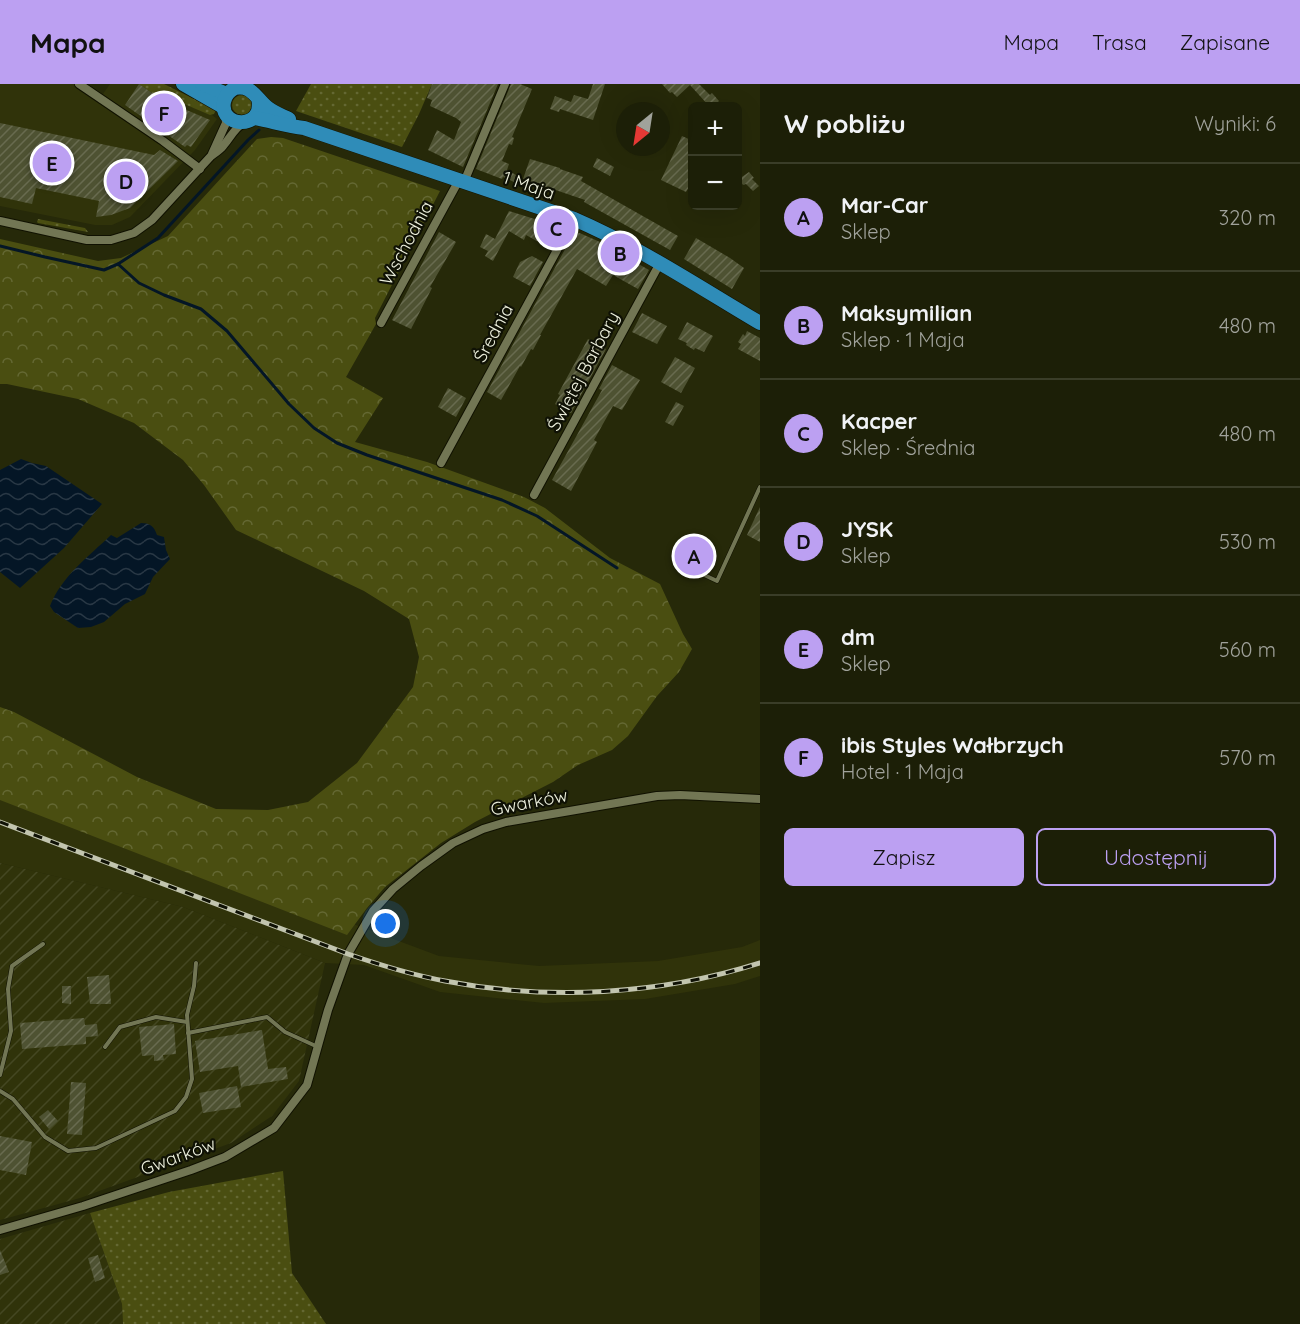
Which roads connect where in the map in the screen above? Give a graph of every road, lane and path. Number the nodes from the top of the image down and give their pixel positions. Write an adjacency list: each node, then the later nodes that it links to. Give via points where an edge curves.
1 (79, 84): 10 (street)
2 (183, 84): 6 (main road)
3 (202, 84): 6 (main road)
4 (505, 84): 11 (street, Wschodnia)
5 (258, 98): 6 (main road, via 241,87); 7 (main road, via 259,108); 8 (main road, 1 Maja, via 269,109)
6 (225, 104): 7 (main road, via 231,119); 9 (street, via 226,123)
7 (248, 120): 8 (main road, 1 Maja); 9 (street)
8 (304, 128): 11 (main road, 1 Maja)
9 (211, 156): 10 (street)
10 (200, 169): 13 (street, via 152,220 134,233 111,240 87,240)
11 (461, 181): 12 (main road, 1 Maja); 15 (street, Wschodnia)
12 (574, 219): 14 (main road, 1 Maja); 17 (street, Średnia)
13 (0, 221)
14 (660, 263): 16 (main road, 1 Maja); 19 (street, Świętej Barbary)
15 (381, 322)
16 (760, 323)
17 (441, 463)
18 (760, 487): 20 (lane, via 717,581)
19 (534, 495)
20 (683, 565)
21 (760, 799): 27 (street, Gwarków, via 647,797 506,822 453,843 393,889 373,911 348,954)
22 (44, 944): 28 (lane, via 12,966 8,989 11,1031)
23 (196, 963): 24 (lane)
24 (187, 1022): 25 (lane); 26 (lane, via 156,1017 120,1027)
25 (188, 1033): 27 (lane, via 267,1017 285,1032); 29 (lane, via 192,1079 186,1097 175,1111 96,1148 68,1151 45,1137)
26 (105, 1047)
27 (318, 1047): 30 (street, Gwarków, via 307,1085 274,1128 225,1157)
28 (0, 1075)
29 (0, 1091)
30 (0, 1230)

